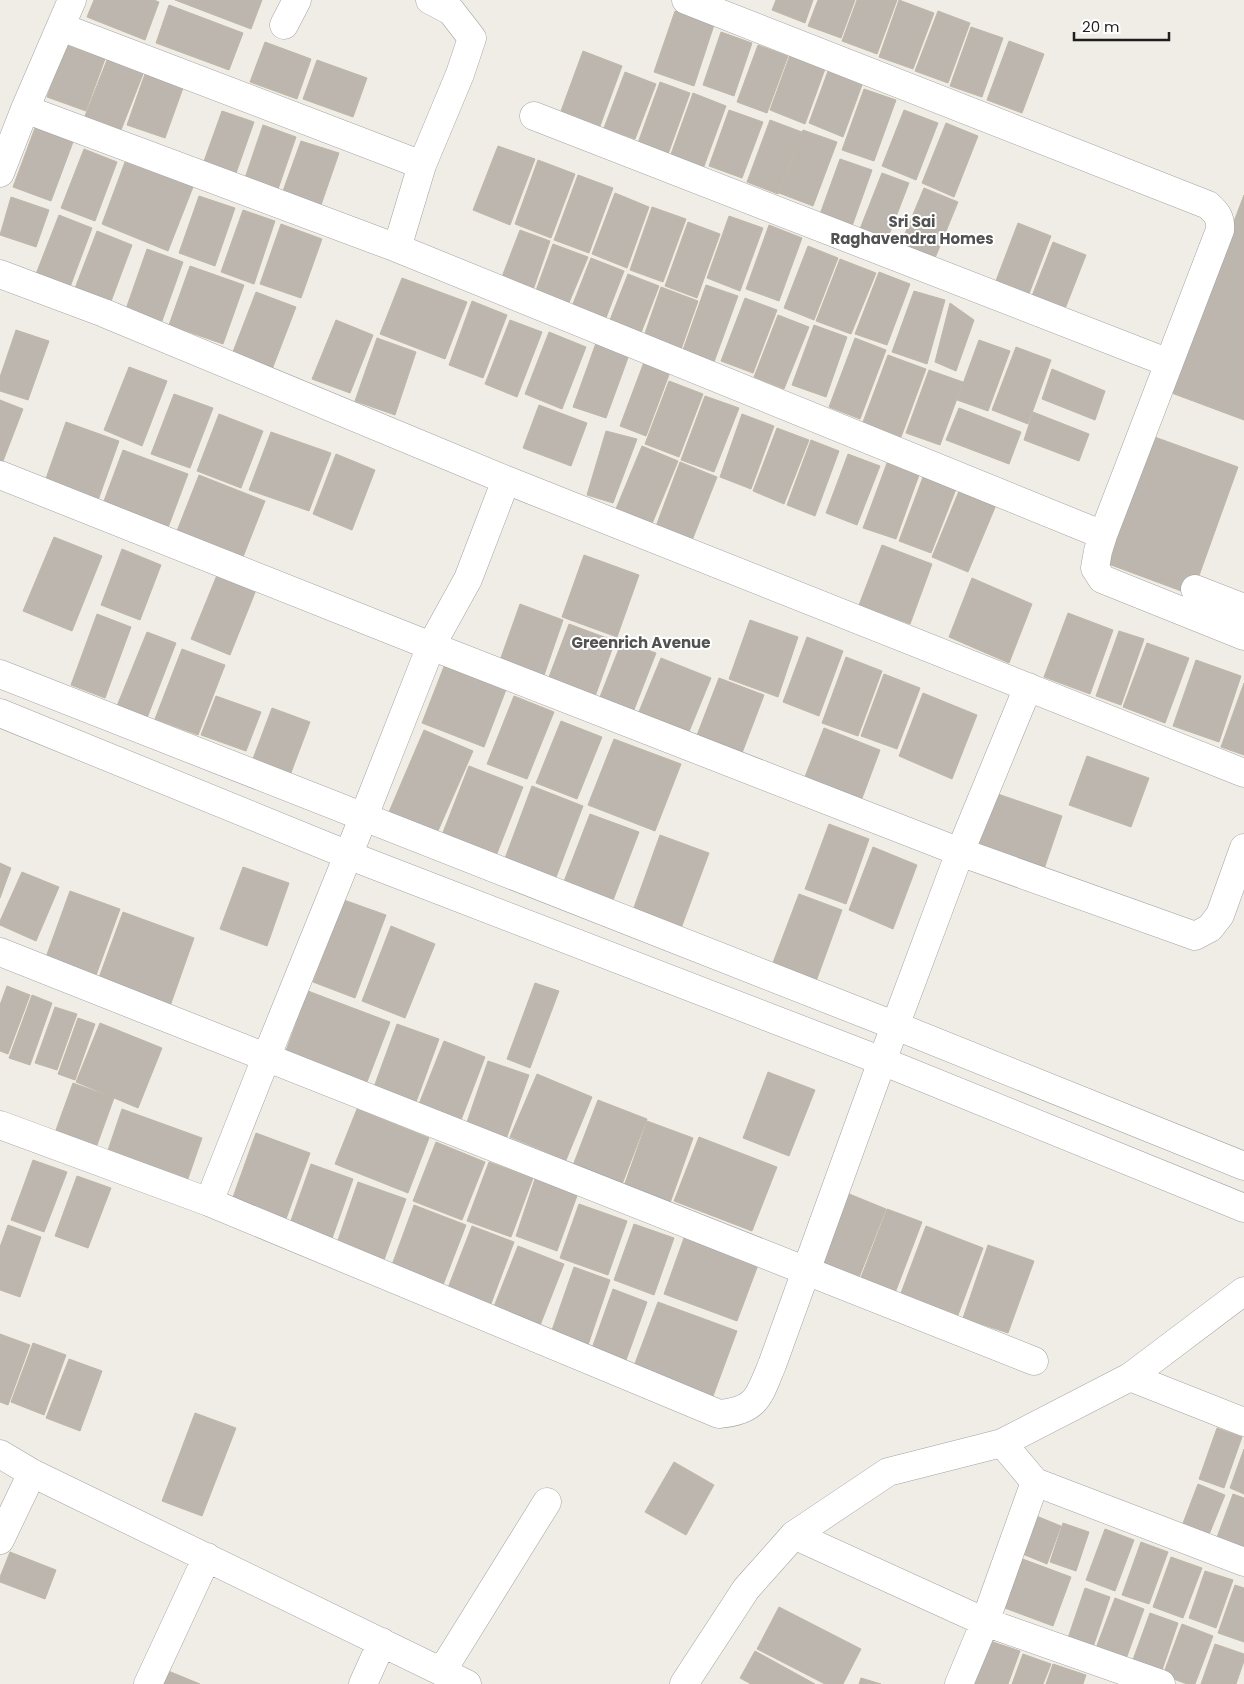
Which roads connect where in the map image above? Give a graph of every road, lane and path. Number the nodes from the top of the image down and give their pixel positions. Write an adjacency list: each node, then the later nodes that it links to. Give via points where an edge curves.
1 (72, 0): 6 (street)
2 (297, 0): 5 (street)
3 (430, 0): 9 (street, via 452,10 472,38)
4 (686, 0): 13 (street, via 1208,205 1218,214 1220,230)
5 (284, 26)
6 (61, 28): 7 (street); 9 (street)
7 (25, 109): 10 (street); 11 (street)
8 (534, 116): 13 (street)
9 (422, 165): 11 (street)
10 (0, 173)
11 (397, 248): 16 (street)
12 (0, 274): 15 (street, via 104,313)
13 (1169, 363): 16 (street)
14 (0, 475): 20 (street)
15 (506, 480): 20 (street, via 468,579); 22 (street)
16 (1104, 534): 19 (street, via 1095,568 1102,579)
17 (1195, 589): 18 (street)
18 (1244, 608)
19 (1244, 636)
20 (431, 646): 25 (street); 27 (street)
21 (0, 674): 25 (street)
22 (1028, 687): 24 (street); 27 (street)
23 (0, 713): 28 (street)
24 (1244, 773)
25 (364, 816): 28 (street); 30 (street)
26 (1244, 848): 27 (street, via 1220,915 1210,928 1195,936)
27 (960, 852): 30 (street)
28 (348, 855): 31 (street); 32 (street)
29 (0, 952): 31 (street)
30 (896, 1026): 32 (street); 34 (street)
31 (266, 1058): 35 (street); 37 (street)
32 (882, 1060): 36 (street); 37 (street)
33 (0, 1125): 35 (street)
34 (1244, 1166)
35 (209, 1202): 37 (street, via 719,1414 745,1409 759,1396)
36 (1244, 1208)
37 (805, 1271): 39 (street)
38 (1244, 1291): 40 (street)
39 (1034, 1361)
40 (1130, 1377): 41 (street); 42 (street)
41 (1244, 1422)
42 (1002, 1443): 45 (street); 47 (street, via 888,1472)
43 (0, 1454): 44 (street)
44 (32, 1473): 48 (street); 49 (street)
45 (1035, 1482): 50 (street); 51 (street)
46 (547, 1502): 53 (street)
47 (794, 1535): 51 (street); 57 (street, via 746,1589)
48 (0, 1540)
49 (207, 1557): 52 (street); 54 (street)
50 (1244, 1562)
51 (985, 1622): 58 (street); 59 (street)
52 (382, 1642): 53 (street); 55 (street)
53 (442, 1671): 56 (street)
54 (148, 1684)
55 (363, 1684)
56 (467, 1684)
57 (684, 1684)
58 (959, 1684)
59 (1161, 1684)

